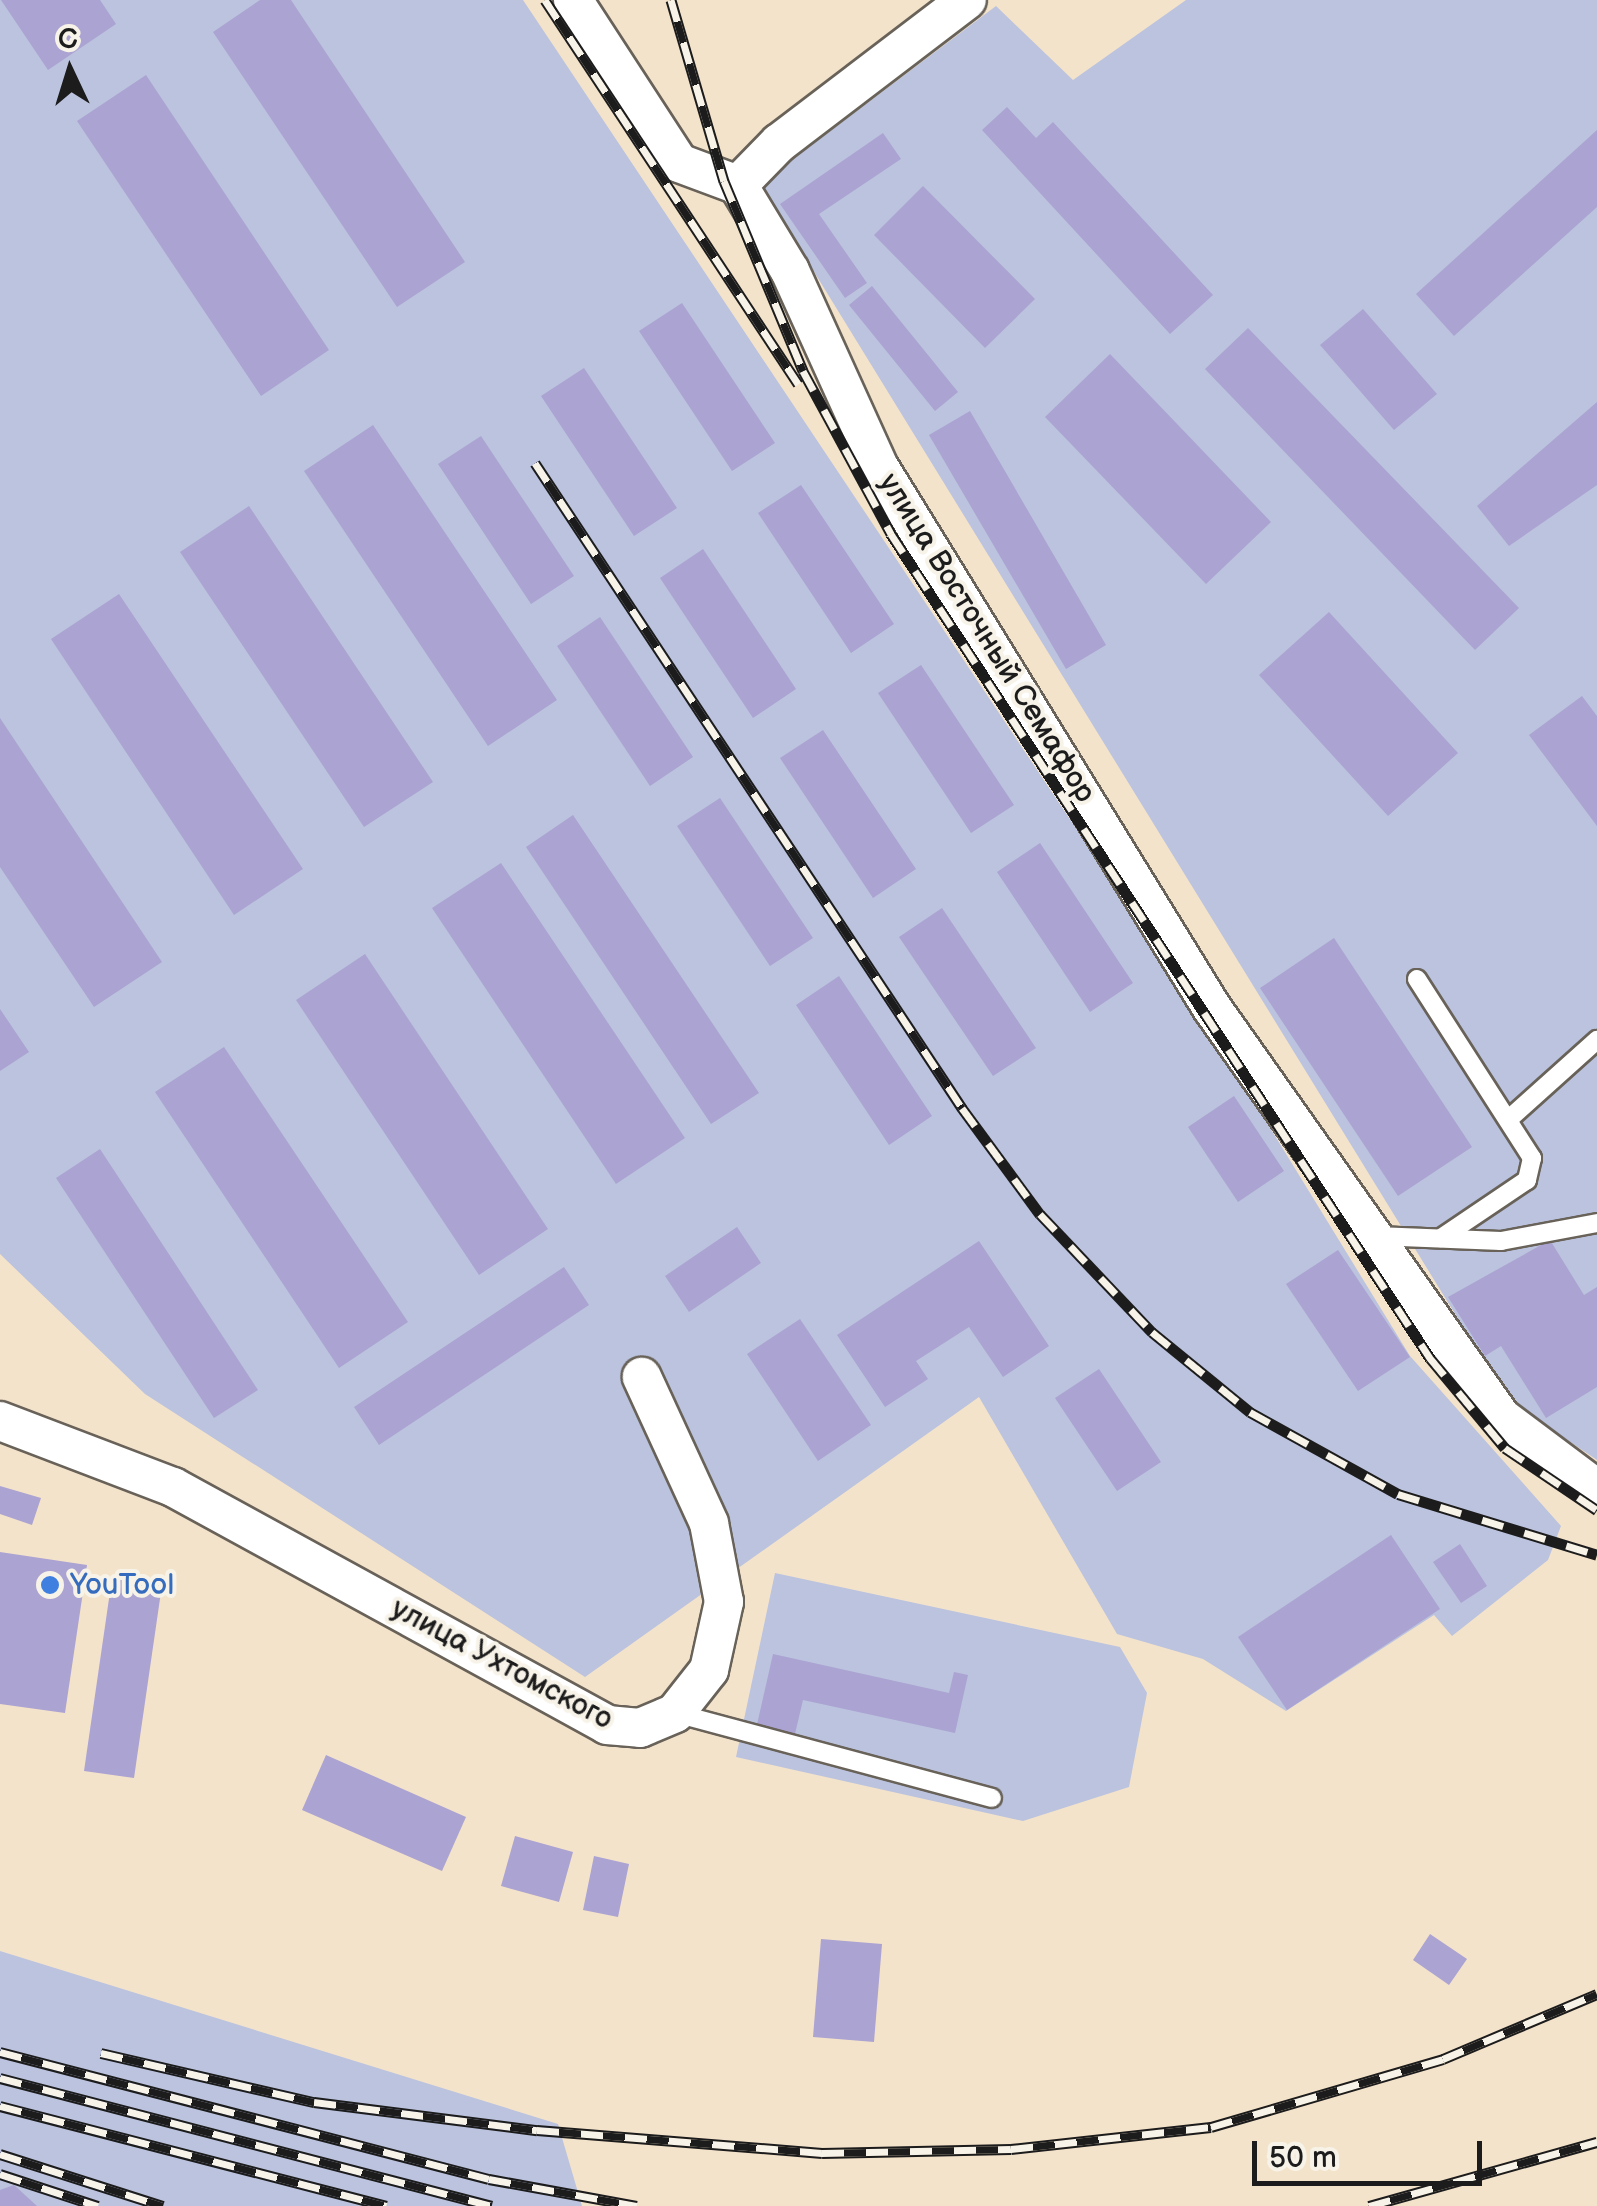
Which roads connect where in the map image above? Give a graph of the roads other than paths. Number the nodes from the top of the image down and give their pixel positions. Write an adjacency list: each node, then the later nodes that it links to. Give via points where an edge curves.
1 (574, 0): 3 (street, via 679,163)
2 (966, 0): 3 (street, via 778,143)
3 (738, 186): 8 (street, улица Восточный Семафор, via 790,272 880,467 987,650 1062,754 1212,1008)
4 (1417, 979): 6 (lane)
5 (1597, 1040): 6 (lane)
6 (1510, 1118): 9 (lane, via 1532,1158 1527,1180)
7 (1597, 1222): 9 (lane, via 1500,1241)
8 (1376, 1236): 9 (lane); 12 (street, улица Восточный Семафор, via 1501,1418)
9 (1440, 1238)
10 (642, 1377): 13 (street, via 709,1523 724,1602 709,1670)
11 (0, 1421): 13 (street, улица Ухтомского, via 173,1487 607,1725 640,1728)
12 (1597, 1489)
13 (675, 1714): 14 (lane)
14 (992, 1798)

